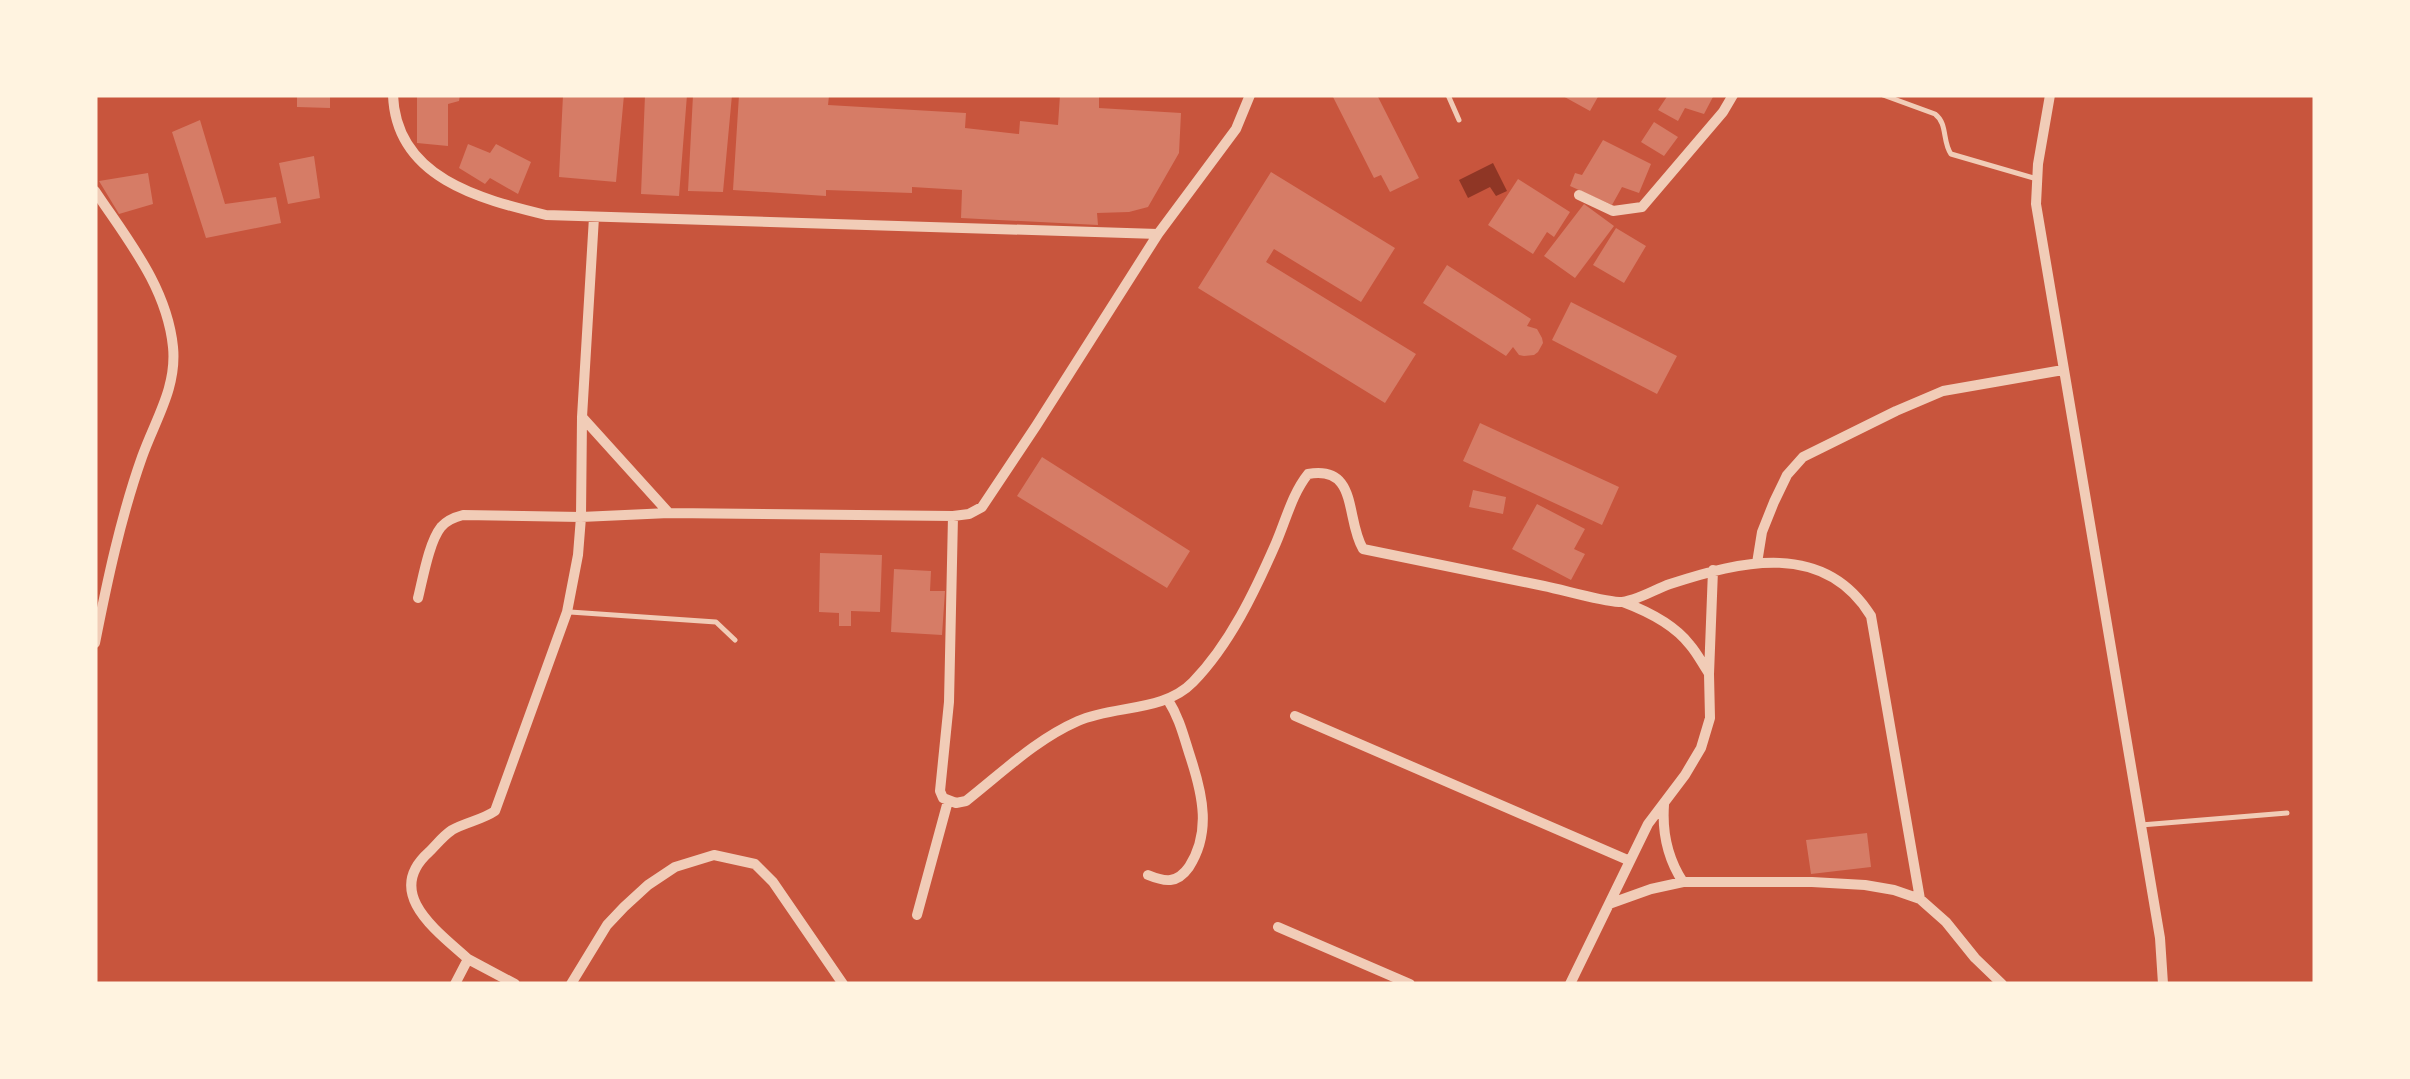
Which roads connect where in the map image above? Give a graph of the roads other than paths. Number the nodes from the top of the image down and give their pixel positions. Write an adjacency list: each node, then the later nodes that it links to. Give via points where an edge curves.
1 (393, 95): 11 (street, via 417,158 463,191 546,215)
2 (1250, 95): 12 (street, via 1236,129)
3 (1448, 95): 7 (lane)
4 (1733, 95): 10 (street, via 1642,207 1614,212)
5 (1883, 95): 8 (lane, via 1941,118 1950,154)
6 (2050, 95): 8 (street)
7 (1460, 120)
8 (2037, 180): 13 (street)
9 (95, 191): 24 (street, via 150,274 173,346 173,381 142,459)
10 (1579, 195)
11 (594, 217): 12 (street); 14 (street)
12 (1158, 234): 16 (street, via 982,508)
13 (2063, 370): 18 (street, via 1943,391 1803,456 1774,502); 31 (street)
14 (582, 417): 15 (street); 17 (street)
15 (669, 513): 16 (street); 17 (street)
16 (954, 516): 28 (street, via 940,791)
17 (581, 517): 20 (street, via 452,518 433,544); 22 (street)
18 (1758, 563): 19 (street); 35 (street, via 1810,566 1845,584 1871,616)
19 (1713, 570): 21 (street); 25 (street)
20 (418, 598)
21 (1622, 602): 25 (street, via 1690,643); 26 (street, via 1363,549 1344,483 1321,472 1308,474 1246,608 1192,684)
22 (566, 612): 23 (lane, via 716,622); 39 (street, via 495,810 452,830 414,872 411,890 424,920)
23 (735, 640)
24 (95, 643)
25 (1709, 674): 29 (street, via 1710,718 1701,748)
26 (1168, 700): 28 (street, via 1082,719 1042,738 966,801); 33 (street, via 1198,781 1202,834 1183,875 1164,882)
27 (1295, 716): 32 (street)
28 (948, 802): 37 (street)
29 (1664, 804): 32 (street); 34 (street, via 1666,845)
30 (2287, 813): 31 (lane)
31 (2141, 826): 47 (street)
32 (1630, 861): 36 (street)
33 (1148, 876)
34 (1683, 882): 35 (street, via 1865,885); 36 (street)
35 (1920, 899): 46 (street)
36 (1608, 904): 45 (street)
37 (916, 915)
38 (1278, 927): 44 (street)
39 (468, 959): 40 (street); 41 (street)
40 (455, 984)
41 (516, 984)
42 (571, 984): 43 (street, via 607,926 648,885 675,867 714,855 755,864)
43 (843, 984)
44 (1410, 984)
45 (1570, 984)
46 (2002, 984)
47 (2163, 984)

